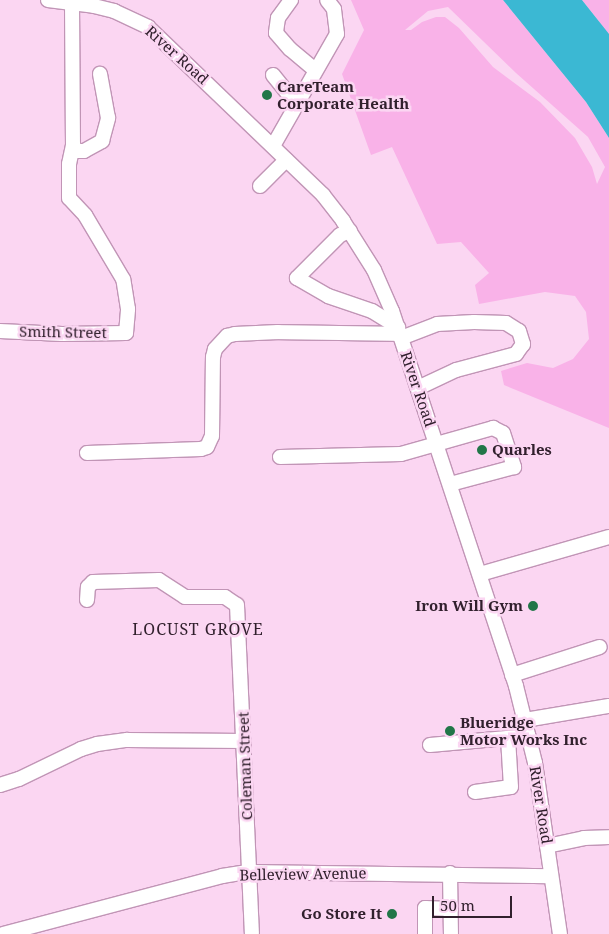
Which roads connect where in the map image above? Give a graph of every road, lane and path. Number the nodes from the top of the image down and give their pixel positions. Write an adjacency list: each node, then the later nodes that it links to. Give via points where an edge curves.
1 (48, 0): 4 (street, River Road)
2 (291, 0): 5 (street, via 278,18 276,33)
3 (327, 0): 5 (street, via 334,9 337,34)
4 (72, 3): 9 (street); 10 (street, River Road, via 114,11 148,27)
5 (315, 70): 8 (street)
6 (100, 74): 9 (street, via 108,118 102,140 84,152 76,151)
7 (273, 75): 8 (street)
8 (297, 105): 10 (street)
9 (73, 145): 14 (street, Smith Street, via 69,198 85,215 123,279 128,309 126,333 62,334)
10 (273, 146): 11 (street, River Road)
11 (286, 160): 12 (street); 13 (street, River Road, via 323,195)
12 (260, 186)
13 (350, 231): 15 (street, River Road, via 374,270); 15 (street, via 340,236 297,278 328,296 372,311)
14 (0, 330)
15 (399, 333): 16 (street, River Road); 16 (street, via 437,324 474,322 506,323 519,331 523,344 516,354 456,370); 18 (street, via 278,332 227,336 215,349 213,357 212,436 207,447)
16 (418, 388): 17 (street, River Road)
17 (437, 445): 19 (street, via 401,454); 20 (street, River Road); 20 (street, via 493,428 503,433 514,467)
18 (87, 453)
19 (280, 457)
20 (450, 484): 22 (street, River Road)
21 (609, 537): 22 (street)
22 (480, 574): 25 (street, River Road)
23 (87, 600): 30 (street, Coleman Street, via 88,587 93,582 159,580 185,597 225,597 232,600 238,613)
24 (600, 647): 25 (street)
25 (512, 675): 27 (street, River Road)
26 (609, 706): 27 (street)
27 (525, 720): 28 (street, River Road)
28 (529, 736): 29 (street); 35 (street, River Road)
29 (508, 738): 31 (street); 33 (street, via 511,788)
30 (244, 741): 32 (street, via 128,740 97,744); 36 (street, Coleman Street)
31 (430, 745)
32 (0, 785)
33 (475, 792)
34 (609, 838): 35 (street, via 584,838)
35 (547, 846): 39 (street, River Road)
36 (248, 872): 37 (street, Belleview Avenue); 42 (street, Belleview Avenue, via 222,876); 43 (street, Coleman Street)
37 (450, 874): 38 (street, Belleview Avenue); 40 (street)
38 (465, 874): 39 (street, Belleview Avenue); 40 (street)
39 (551, 876): 46 (street, River Road)
40 (451, 892): 41 (street)
41 (451, 909): 44 (street, via 425,908); 45 (street)
42 (3, 934)
43 (252, 934)
44 (425, 934)
45 (451, 934)
46 (560, 934)

